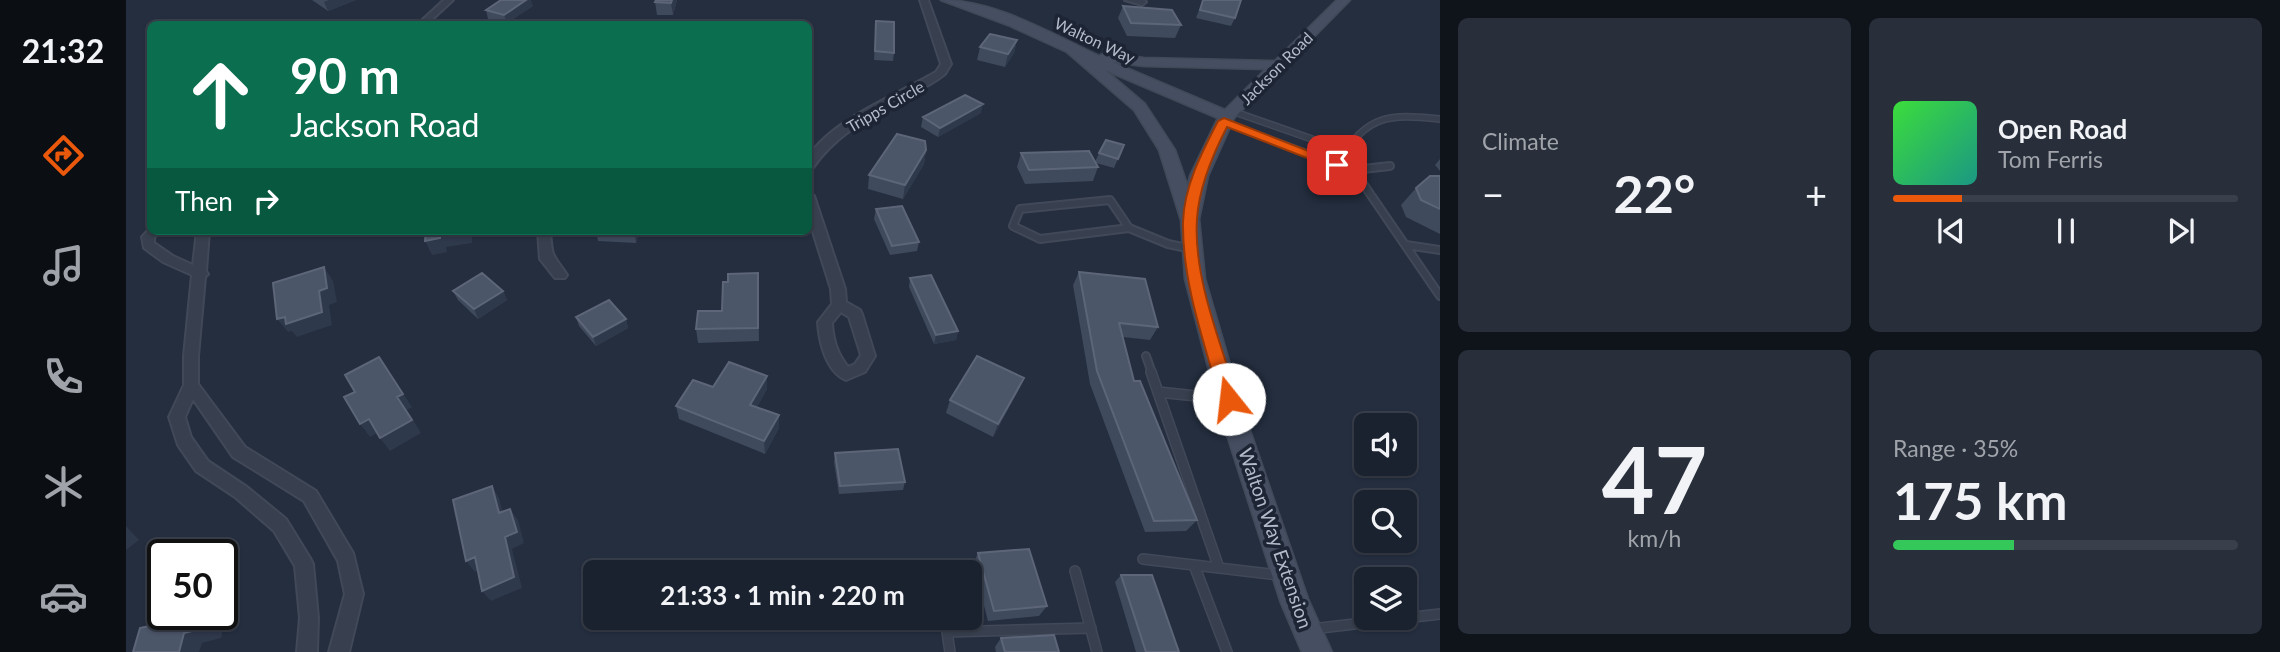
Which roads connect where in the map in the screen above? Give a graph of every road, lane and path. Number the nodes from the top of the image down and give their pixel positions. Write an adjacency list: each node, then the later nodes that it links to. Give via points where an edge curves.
1 (449, 0): 7 (street)
2 (924, 0): 13 (street, Tripps Circle, via 946,64 940,74 839,132)
3 (947, 0): 8 (main road, Walton Way, via 982,9)
4 (1129, 0): 6 (street)
5 (1344, 0): 9 (main road, Jackson Road)
6 (1142, 2)
7 (425, 21)
8 (1072, 49): 9 (main road, via 1144,62); 10 (main road, Walton Way); 18 (main road, via 1140,107 1167,150)
9 (1279, 65): 10 (main road, Jackson Road)
10 (1227, 116): 12 (lane); 14 (lane); 18 (main road, Jackson Road, via 1199,176)
11 (1440, 118): 12 (lane, via 1368,125)
12 (1346, 151): 14 (lane)
13 (812, 161)
14 (1337, 165): 16 (lane)
15 (1390, 166): 16 (lane)
16 (1350, 174): 23 (lane, via 1364,185)
17 (812, 208): 29 (street)
18 (1190, 220): 24 (main road, Walton Way Extension)
19 (1129, 228): 19 (lane, via 1040,239 1013,226 1020,209 1110,200); 24 (lane)
20 (150, 235): 26 (street, via 148,245 155,251)
21 (203, 235): 26 (street)
22 (544, 235): 27 (street, via 546,260)
23 (1406, 245): 25 (lane); 28 (lane)
24 (1192, 249): 33 (main road, Walton Way Extension, via 1195,279)
25 (1440, 250)
26 (201, 274): 31 (street)
27 (559, 275)
28 (1440, 296)
29 (839, 305)
30 (1146, 356): 32 (lane)
31 (191, 385): 43 (street, via 177,417 184,440 202,466 242,492 280,526 304,564); 44 (street, via 239,452 310,496 346,559 354,594)
32 (1158, 392): 33 (lane); 36 (lane)
33 (1229, 399): 38 (main road, Walton Way Extension)
34 (1143, 559): 35 (lane)
35 (1194, 565): 36 (lane); 47 (lane)
36 (1219, 568): 38 (lane)
37 (1074, 571): 40 (lane)
38 (1286, 576): 41 (main road, Walton Way Extension)
39 (1440, 614): 41 (lane)
40 (1090, 628): 42 (lane); 46 (lane)
41 (1307, 630): 48 (main road, Walton Way Extension)
42 (947, 632): 45 (lane)
43 (307, 652)
44 (339, 652)
45 (950, 652)
46 (1097, 652)
47 (1227, 652)
48 (1317, 652)

